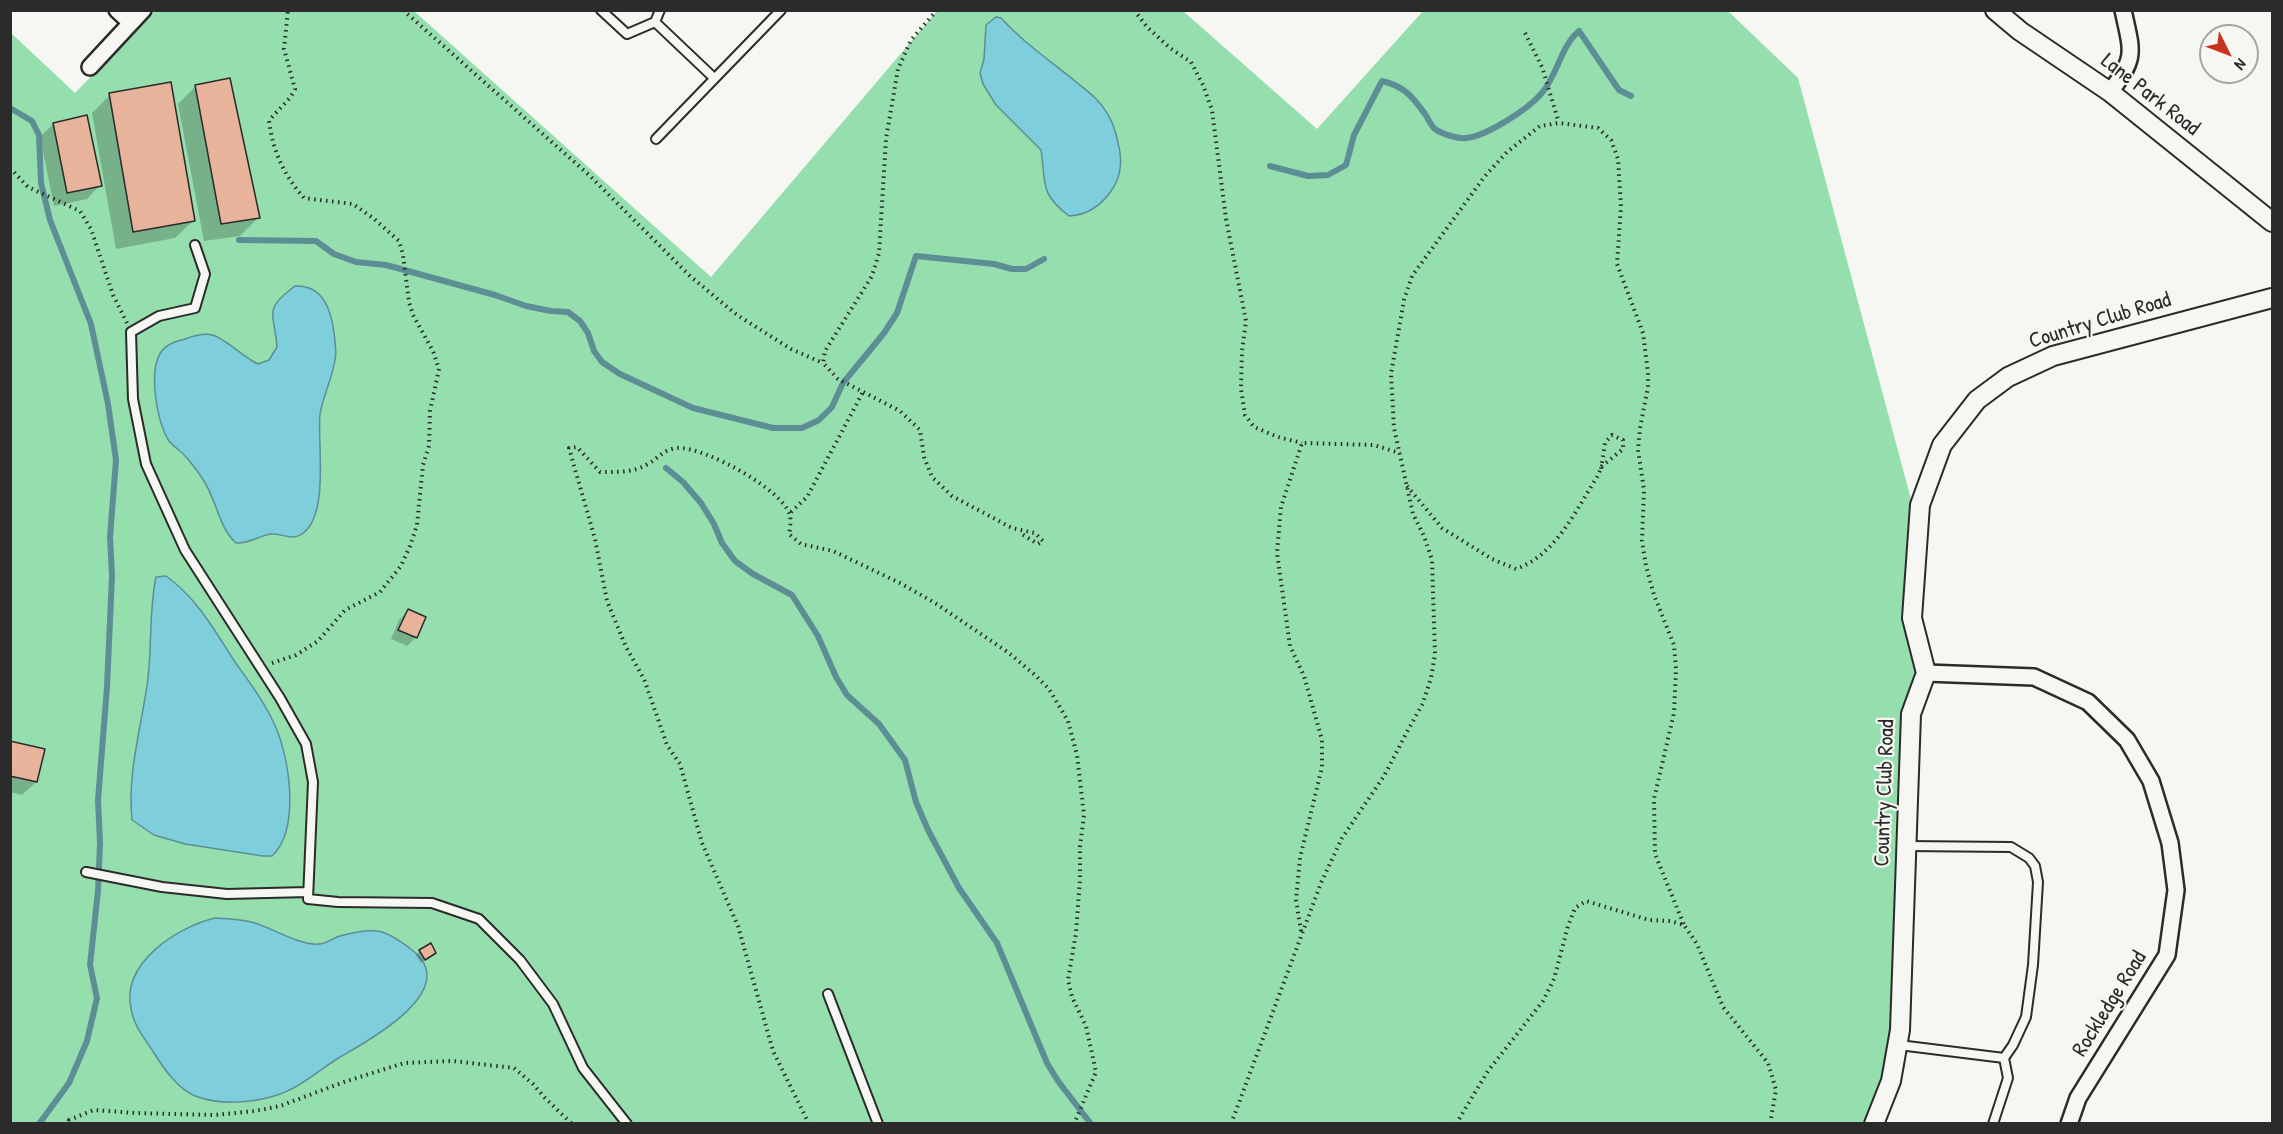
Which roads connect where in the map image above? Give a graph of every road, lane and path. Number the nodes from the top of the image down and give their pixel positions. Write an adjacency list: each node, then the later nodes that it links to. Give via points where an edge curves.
1 (117, 10): 13 (street)
2 (143, 10): 13 (street)
3 (288, 10): 33 (path, via 284,49 296,89 269,120 283,172 304,198 353,204 399,241 413,315 439,369 420,501 410,546 401,566 380,592 345,610 318,641 296,655)
4 (403, 10): 25 (path, via 589,175 690,276 737,315 791,349)
5 (602, 10): 12 (lane, via 627,34)
6 (660, 10): 12 (lane)
7 (781, 10): 16 (lane)
8 (937, 10): 25 (path, via 912,40 898,69 886,139 879,253 872,276 825,351)
9 (1134, 10): 27 (path, via 1170,48 1191,62 1212,110 1226,219 1246,321 1241,389 1245,415 1254,427)
10 (1995, 10): 17 (street, Lane Park Road)
11 (2123, 10): 17 (street, via 2132,49 2127,70)
12 (655, 22): 16 (lane)
13 (131, 23): 15 (street)
14 (1525, 33): 18 (path, via 1542,67)
15 (90, 68)
16 (714, 78): 19 (lane)
17 (2110, 92): 21 (street, Lane Park Road)
18 (1558, 120)
19 (656, 139)
20 (10, 168): 24 (path, via 28,187 80,211 91,229 113,295)
21 (2272, 222)
22 (195, 245): 24 (lane, via 205,274 195,308 159,316)
23 (2272, 298): 34 (street, Country Club Road, via 2054,356 2008,377 1977,400 1942,444 1920,505 1912,618)
24 (131, 332): 33 (lane, via 133,399 146,464 185,550)
25 (823, 363): 26 (path, via 838,379)
26 (863, 392): 31 (path, via 807,497); 32 (path, via 900,411 920,430 932,477 952,496 1012,528 1035,533 1043,541 1038,544)
27 (1302, 443): 28 (path, via 1374,445); 39 (path, via 1281,507 1277,553 1290,646 1304,676 1322,740 1323,767 1300,858 1296,900)
28 (1400, 454): 30 (path); 38 (path, via 1394,429 1391,374 1412,276 1485,176 1527,135 1540,126 1559,123 1598,128 1611,140 1618,159 1621,196 1617,264 1643,333 1648,387 1638,450 1644,490 1642,540 1654,595 1674,645 1676,669 1674,713 1654,799 1654,843)
29 (1601, 470): 29 (path, via 1623,448 1623,440 1618,436 1612,435 1605,443); 30 (path, via 1546,551 1516,568 1492,559 1442,528)
30 (1407, 485): 39 (path, via 1413,514 1432,560 1435,654 1431,678 1423,702 1384,776 1342,838)
31 (791, 512)
32 (1020, 533)
33 (260, 667): 37 (lane, via 306,744 314,782)
34 (1926, 673): 35 (street, Country Club Road, via 1911,714); 54 (street, Rockledge Road, via 2034,677 2088,702 2127,740 2151,781 2170,843 2176,890 2167,955 2078,1098)
35 (1906, 846): 41 (street, Country Club Road); 42 (lane, via 2012,847 2035,866 2038,882 2026,1017)
36 (86, 872): 37 (lane, via 162,887 227,894)
37 (308, 892): 45 (lane, via 308,898 338,902 432,903 478,920 520,960 553,1004 583,1068)
38 (1684, 925): 50 (path, via 1650,920 1586,901 1575,908 1554,979 1543,1000 1488,1071); 51 (path, via 1697,944 1723,1007 1768,1063 1776,1090)
39 (1302, 932): 49 (path)
40 (828, 994): 47 (lane)
41 (1897, 1044): 42 (lane); 52 (street, Country Club Road, via 1891,1082)
42 (2004, 1058): 53 (lane, via 2008,1078)
43 (74, 1124): 44 (path, via 69,1120 94,1110 215,1115 255,1111 280,1106 377,1070 404,1063 441,1061 514,1068)
44 (572, 1124)
45 (627, 1124)
46 (809, 1124): 48 (path, via 773,1051 738,926 702,843 680,764 667,745 644,679 607,601 595,539 569,448 577,447 600,472 634,469 664,451 679,448 732,465 778,500 790,515 789,534 801,544 833,551 902,584 1009,653 1049,689 1068,721 1077,754 1084,815 1078,914 1068,980 1086,1026 1096,1072)
47 (878, 1124)
48 (1074, 1124)
49 (1231, 1124)
50 (1456, 1124)
51 (1770, 1124)
52 (1874, 1124)
53 (1993, 1124)
54 (2069, 1124)

